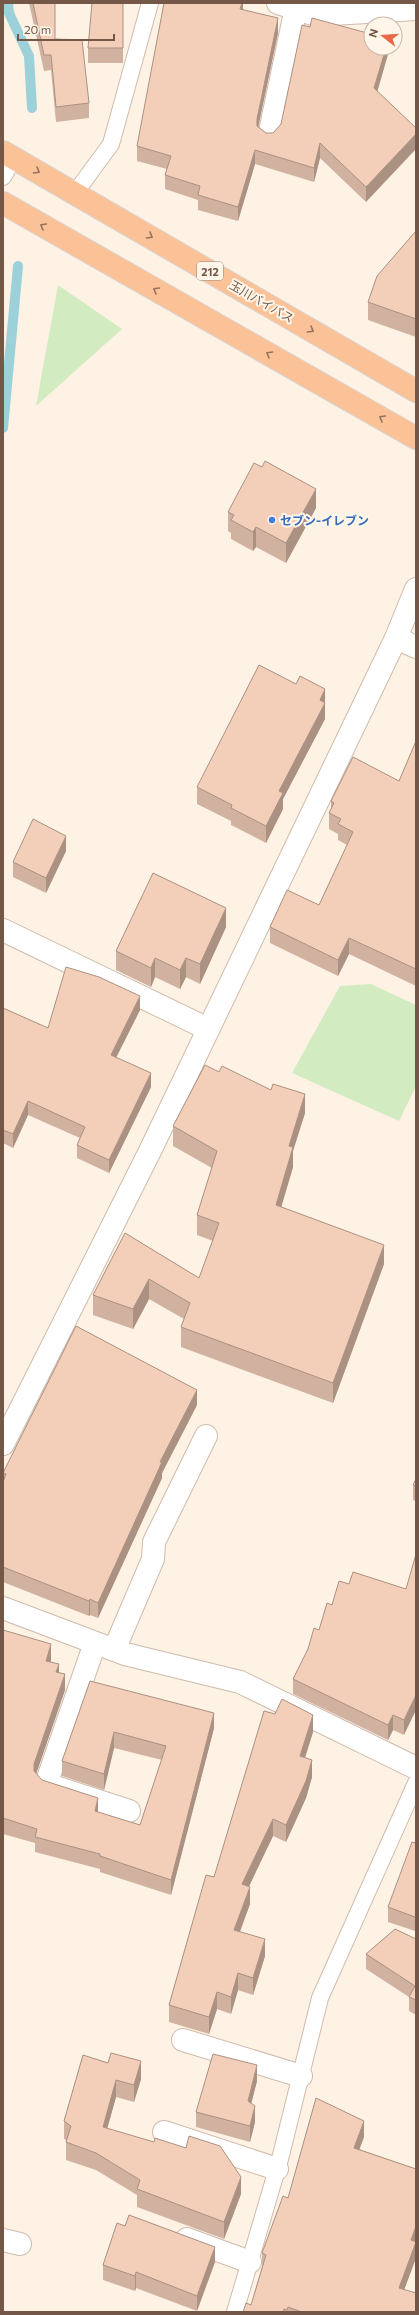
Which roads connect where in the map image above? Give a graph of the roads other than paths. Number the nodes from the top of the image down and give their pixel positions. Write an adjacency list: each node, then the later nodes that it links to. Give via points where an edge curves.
1 (150, 3): 6 (lane, via 111,144)
2 (287, 6): 3 (street, via 316,15); 4 (street)
3 (416, 9)
4 (269, 136)
5 (7, 162): 6 (highway, 玉川バイパス / 212, one-way to 6)
6 (75, 193): 8 (highway, 玉川バイパス / 212, one-way to 8)
7 (3, 203): 9 (highway, one-way to 7)
8 (416, 391)
9 (416, 438)
10 (416, 589): 11 (street)
11 (396, 638): 12 (street); 14 (street)
12 (416, 647)
13 (3, 930): 14 (street)
14 (208, 1029): 16 (street, via 150,1151)
15 (206, 1436): 18 (street, via 154,1542 153,1559)
16 (3, 1444)
17 (3, 1608): 18 (street)
18 (104, 1647): 19 (street, via 240,1682); 21 (street, via 46,1784)
19 (416, 1768)
20 (416, 1783): 23 (lane, via 320,1998)
21 (129, 1810)
22 (182, 2040): 23 (street)
23 (301, 2076): 25 (lane)
24 (164, 2132): 25 (street)
25 (277, 2169): 27 (lane)
26 (169, 2232): 27 (street)
27 (250, 2262): 28 (lane)
28 (235, 2312)

